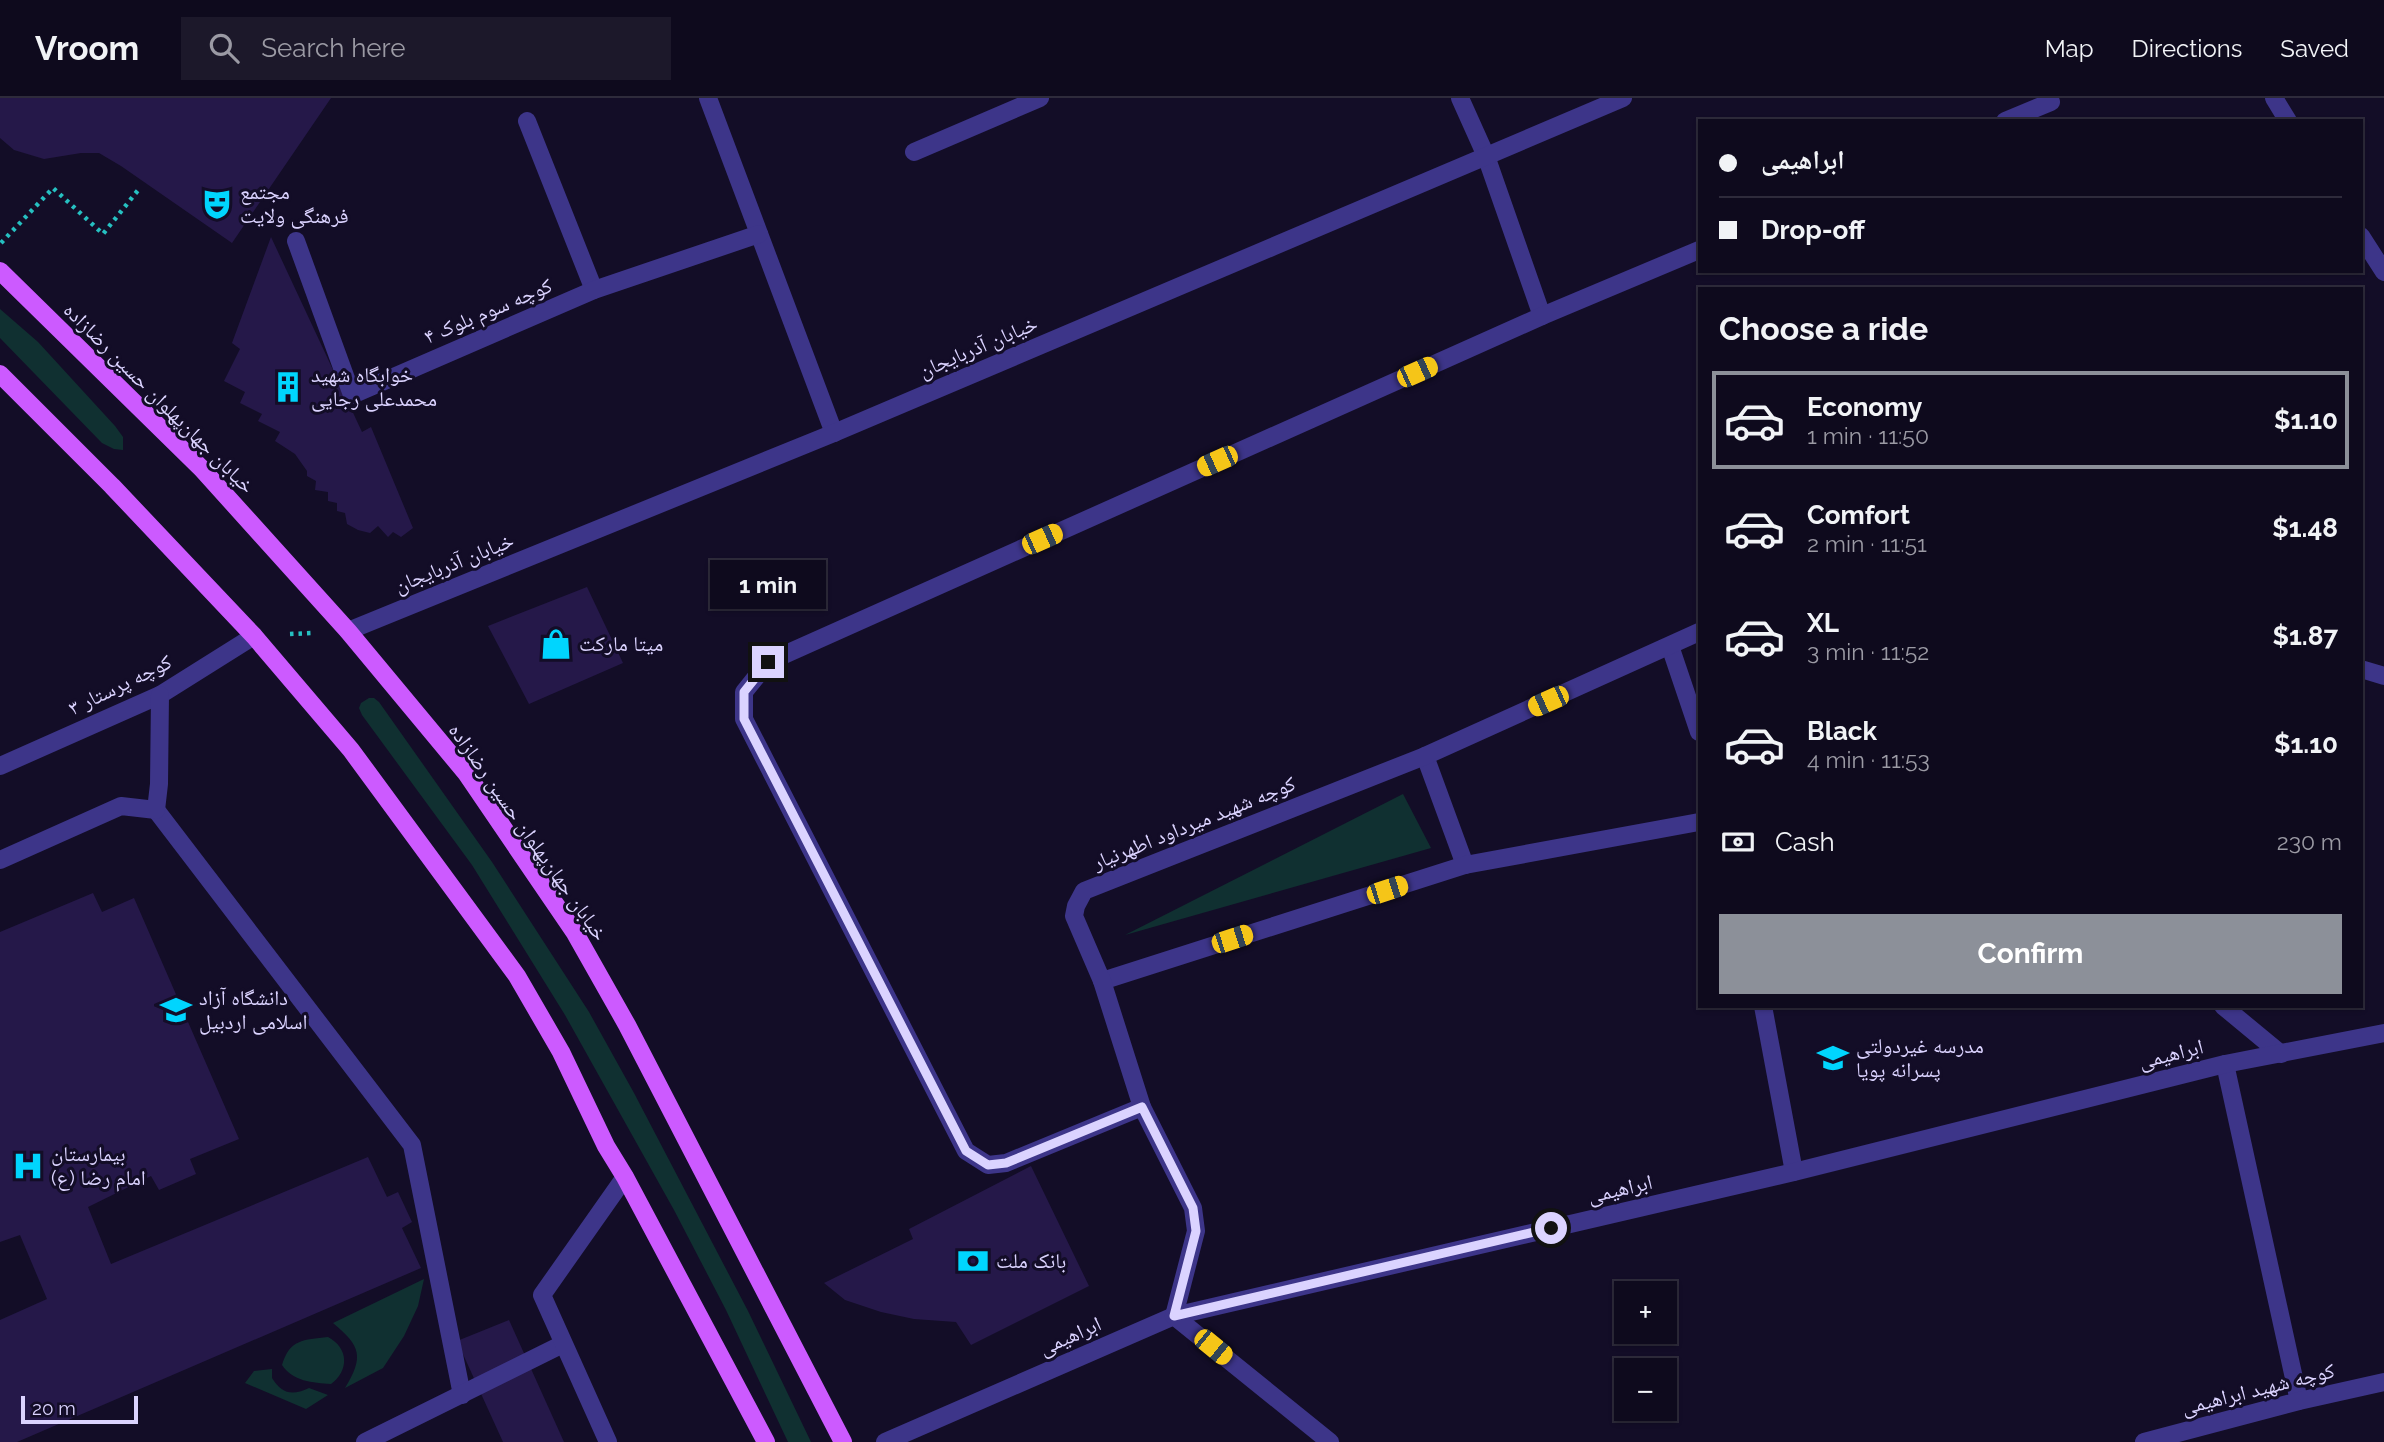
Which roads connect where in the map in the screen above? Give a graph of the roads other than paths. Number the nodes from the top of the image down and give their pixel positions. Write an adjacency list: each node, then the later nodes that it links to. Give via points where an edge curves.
1 (708, 98): 12 (street)
2 (1040, 98): 10 (street)
3 (1460, 98): 11 (street)
4 (1623, 98): 11 (street, خیابان آذربایجان)
5 (2274, 98): 8 (street)
6 (2050, 102): 7 (street)
7 (2011, 119)
8 (2287, 119)
9 (527, 121): 18 (street)
10 (914, 152)
11 (1486, 156): 19 (street); 21 (street, خیابان آذربایجان)
12 (760, 234): 18 (street, کوچه سوم بلوک ۴); 21 (street)
13 (2363, 239): 17 (street)
14 (296, 241): 18 (street, کوچه سوم بلوک ۴, via 352,395)
15 (1698, 250): 19 (street)
16 (0, 271): 22 (main road, خیابان جهان‌پهلوان حسین رضا‌زاده, via 201,468)
17 (2384, 272)
18 (594, 290)
19 (1542, 316): 42 (street, via 768,662 744,692 744,719 966,1151 988,1165 1006,1163)
20 (0, 374): 24 (main road)
21 (834, 433): 22 (street, خیابان آذربایجان)
22 (348, 631): 53 (main road, خیابان جهان‌پهلوان حسین رضا‌زاده, via 466,773 575,933)
23 (1698, 632): 25 (street, کوچه شهید میرداود اطهرنیار)
24 (254, 636): 28 (street, کوچه پرستار ۳); 44 (main road, via 351,750 517,976)
25 (1670, 646): 29 (street); 30 (street, کوچه شهید میرداود اطهرنیار)
26 (2363, 670): 27 (street)
27 (2384, 676)
28 (160, 695): 31 (street, کوچه پرستار ۳); 32 (street)
29 (1698, 729)
30 (1425, 756): 35 (street); 36 (street, کوچه شهید میرداود اطهرنیار, via 1084,891 1074,916)
31 (0, 766)
32 (156, 810): 34 (street, via 121,806); 48 (street, via 412,1145)
33 (1698, 822): 35 (street)
34 (0, 860)
35 (1465, 865): 36 (street)
36 (1102, 981): 42 (street, کوچه شهید میرداود اطهرنیار)
37 (1763, 1008): 43 (street)
38 (2225, 1008): 40 (street)
39 (2384, 1033): 40 (street, ابراهیمی)
40 (2281, 1054): 41 (street, ابراهیمی)
41 (2225, 1064): 43 (street, ابراهیمی); 49 (street)
42 (1142, 1107): 45 (street, کوچه شهید میرداود اطهرنیار, via 1193,1208 1196,1231)
43 (1794, 1172): 45 (street, ابراهیمی)
44 (625, 1177): 46 (street, via 542,1294); 52 (main road)
45 (1174, 1316): 54 (street, ابراهیمی); 55 (street)
46 (562, 1344): 48 (street); 51 (street)
47 (2384, 1382): 49 (street, کوچه شهید ابراهیمی)
48 (462, 1395): 50 (street)
49 (2299, 1401): 56 (street, کوچه شهید ابراهیمی)
50 (366, 1442)
51 (608, 1442)
52 (766, 1442)
53 (843, 1442)
54 (885, 1442)
55 (1330, 1442)
56 (2144, 1442)

